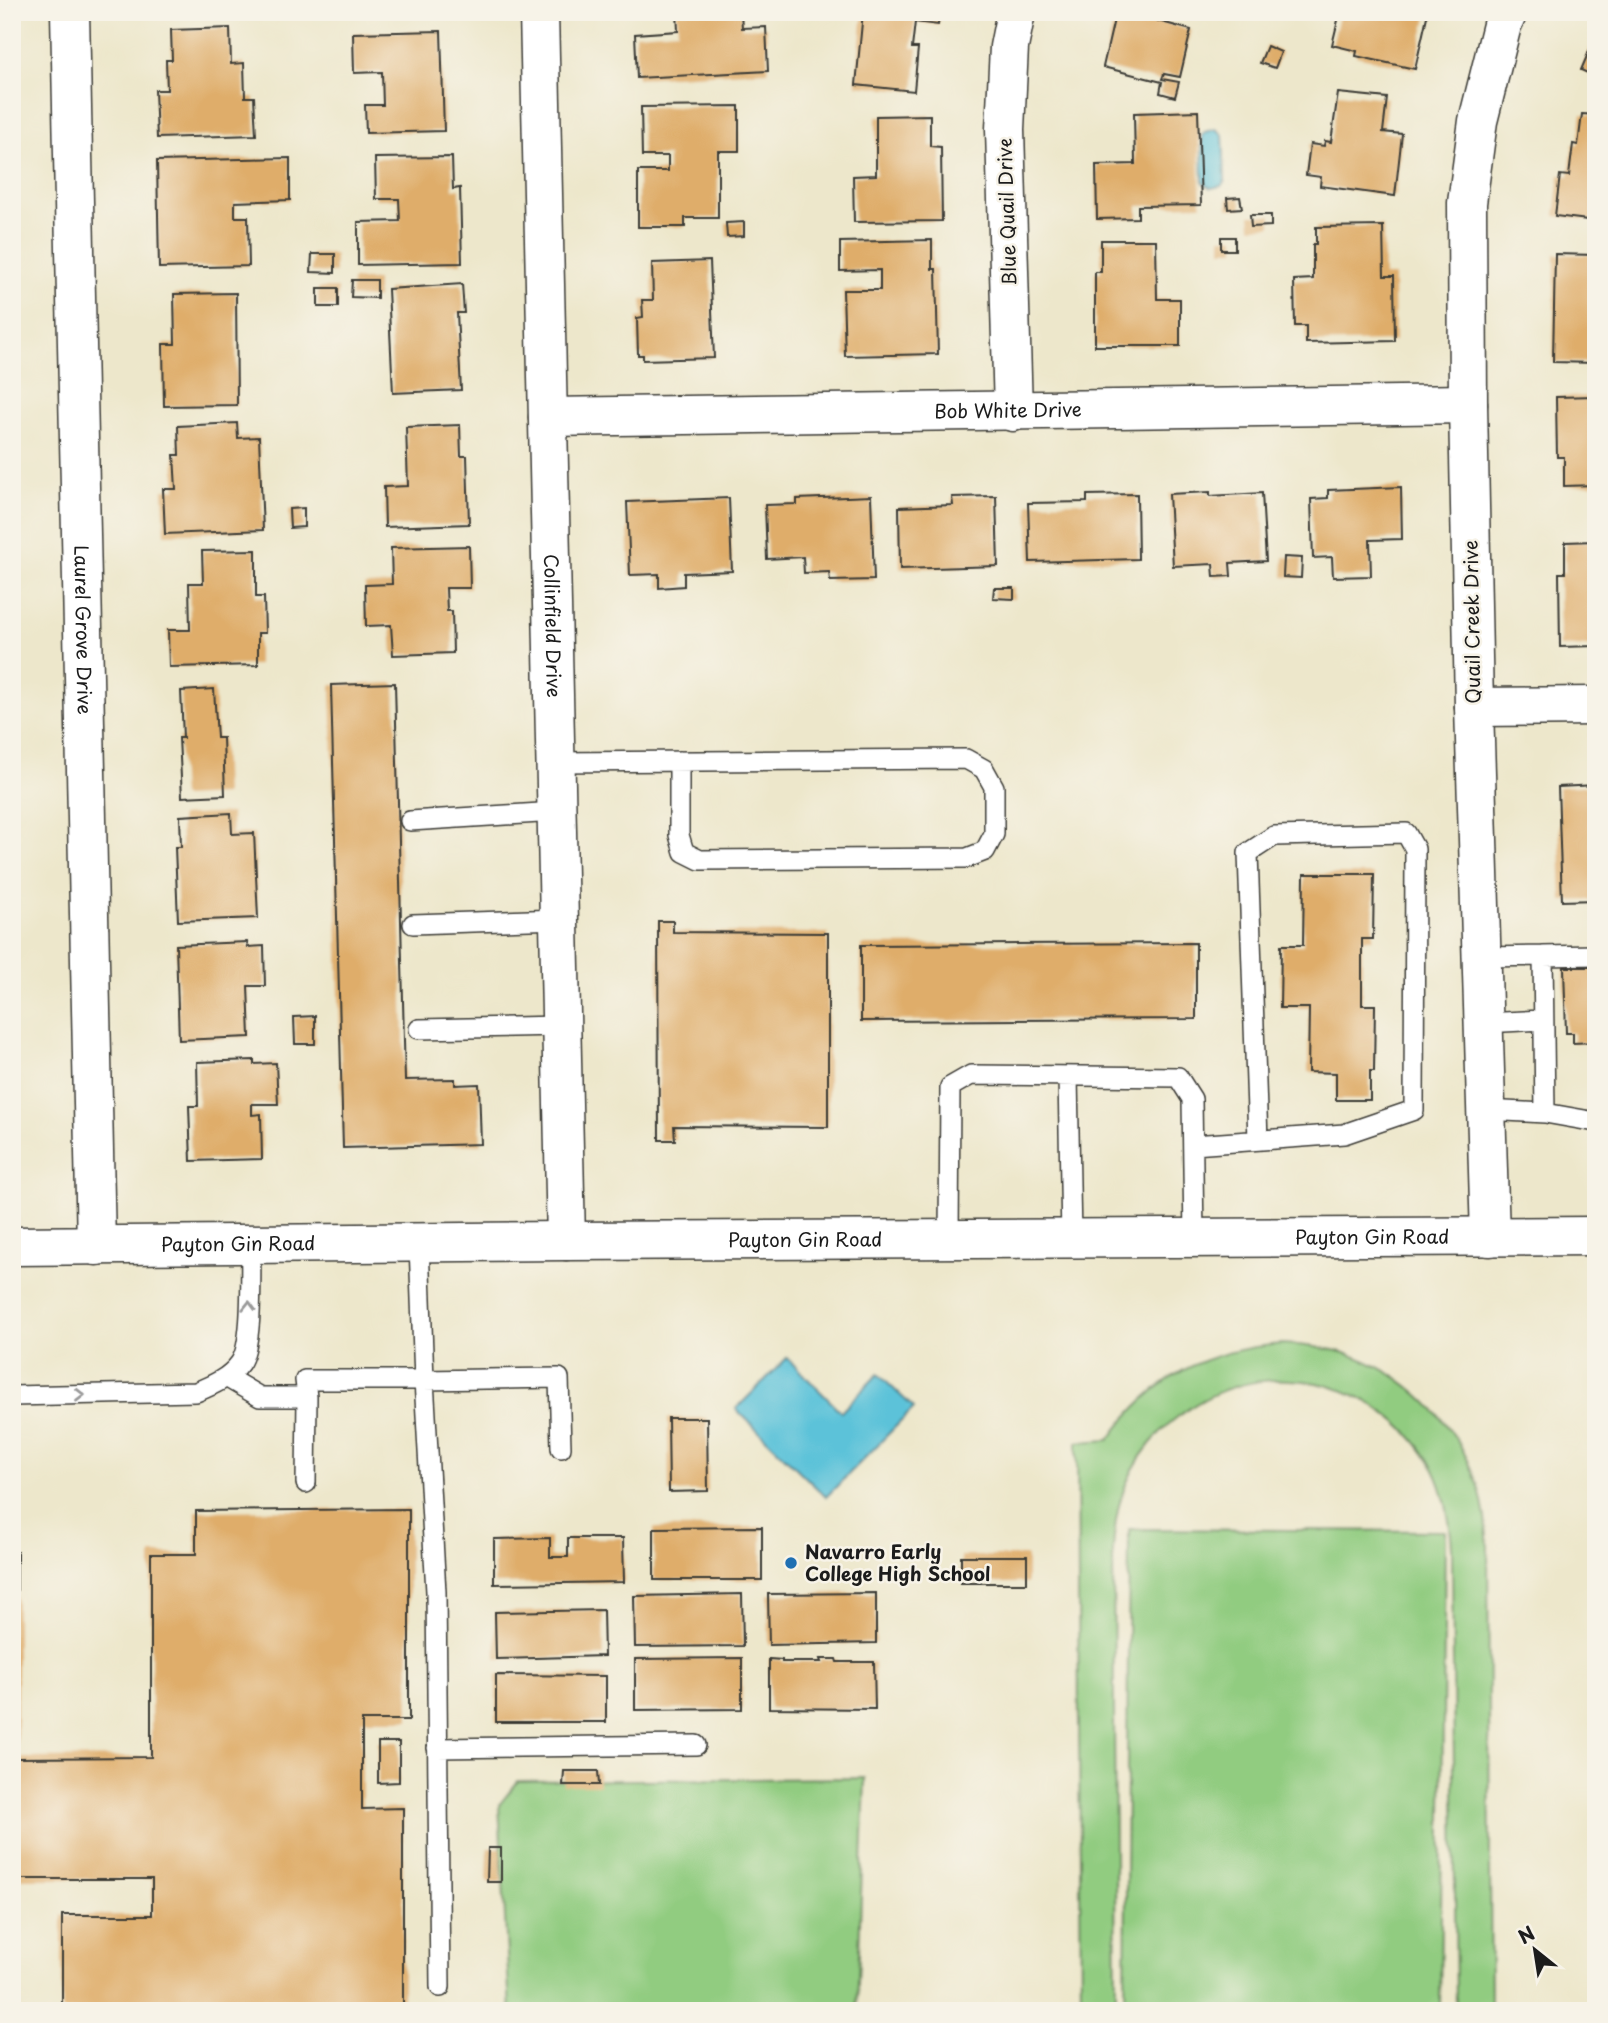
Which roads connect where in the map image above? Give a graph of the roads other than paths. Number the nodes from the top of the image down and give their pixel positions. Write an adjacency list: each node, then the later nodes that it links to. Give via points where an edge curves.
1 (70, 12): 38 (street, Laurel Grove Drive)
2 (539, 12): 7 (street, Collinfield Drive)
3 (1016, 12): 6 (street, Blue Quail Drive, via 1009,47 1005,129)
4 (1508, 12): 5 (street, Quail Creek Drive, via 1478,121 1467,202)
5 (1468, 404): 6 (street, Bob White Drive); 9 (street, Quail Creek Drive)
6 (1013, 412): 7 (street, Bob White Drive)
7 (548, 417): 11 (street, Collinfield Drive)
8 (1596, 706): 9 (street)
9 (1474, 707): 18 (street, Quail Creek Drive)
10 (679, 761): 10 (lane, via 966,759 984,769 993,788 994,834 985,851 967,858 699,860 684,852 679,835); 11 (lane)
11 (555, 762): 12 (street, Collinfield Drive)
12 (556, 811): 13 (lane); 14 (street, Collinfield Drive)
13 (410, 821)
14 (559, 919): 15 (lane); 21 (street, Collinfield Drive)
15 (413, 924)
16 (1596, 954): 17 (lane)
17 (1543, 956): 18 (lane); 19 (lane)
18 (1481, 957): 20 (street, Quail Creek Drive)
19 (1542, 1020): 20 (lane); 25 (lane)
20 (1484, 1023): 24 (street, Quail Creek Drive)
21 (561, 1026): 22 (lane); 34 (street, Collinfield Drive)
22 (419, 1029)
23 (1068, 1076): 28 (lane, via 1178,1077 1192,1099); 31 (lane); 33 (lane, via 971,1075 950,1087)
24 (1486, 1110): 25 (lane); 30 (street, Quail Creek Drive)
25 (1545, 1113): 26 (lane)
26 (1596, 1122)
27 (1258, 1140): 27 (lane, via 1344,1134 1413,1110 1415,849 1406,832 1274,836 1248,853); 28 (lane)
28 (1193, 1145): 32 (lane)
29 (1596, 1236): 30 (street, Payton Gin Road)
30 (1490, 1237): 32 (street, Payton Gin Road)
31 (1071, 1239): 32 (street, Payton Gin Road); 33 (street, Payton Gin Road)
32 (1194, 1239)
33 (949, 1240): 34 (street, Payton Gin Road)
34 (566, 1241): 36 (street, Payton Gin Road)
35 (251, 1244): 36 (street, Payton Gin Road); 38 (street, Payton Gin Road); 39 (lane, one-way to 35, via 242,1361 249,1333)
36 (419, 1244): 40 (lane)
37 (12, 1246): 38 (street, Payton Gin Road)
38 (96, 1246)
39 (226, 1377): 41 (lane, one-way to 39, via 196,1392); 42 (lane, via 260,1397)
40 (424, 1380): 42 (lane, via 306,1380); 43 (lane, via 559,1378); 46 (lane, via 436,1592)
41 (12, 1396)
42 (307, 1397): 44 (lane)
43 (561, 1448)
44 (306, 1483)
45 (696, 1745): 46 (lane)
46 (437, 1748): 47 (lane)
47 (440, 1987)

